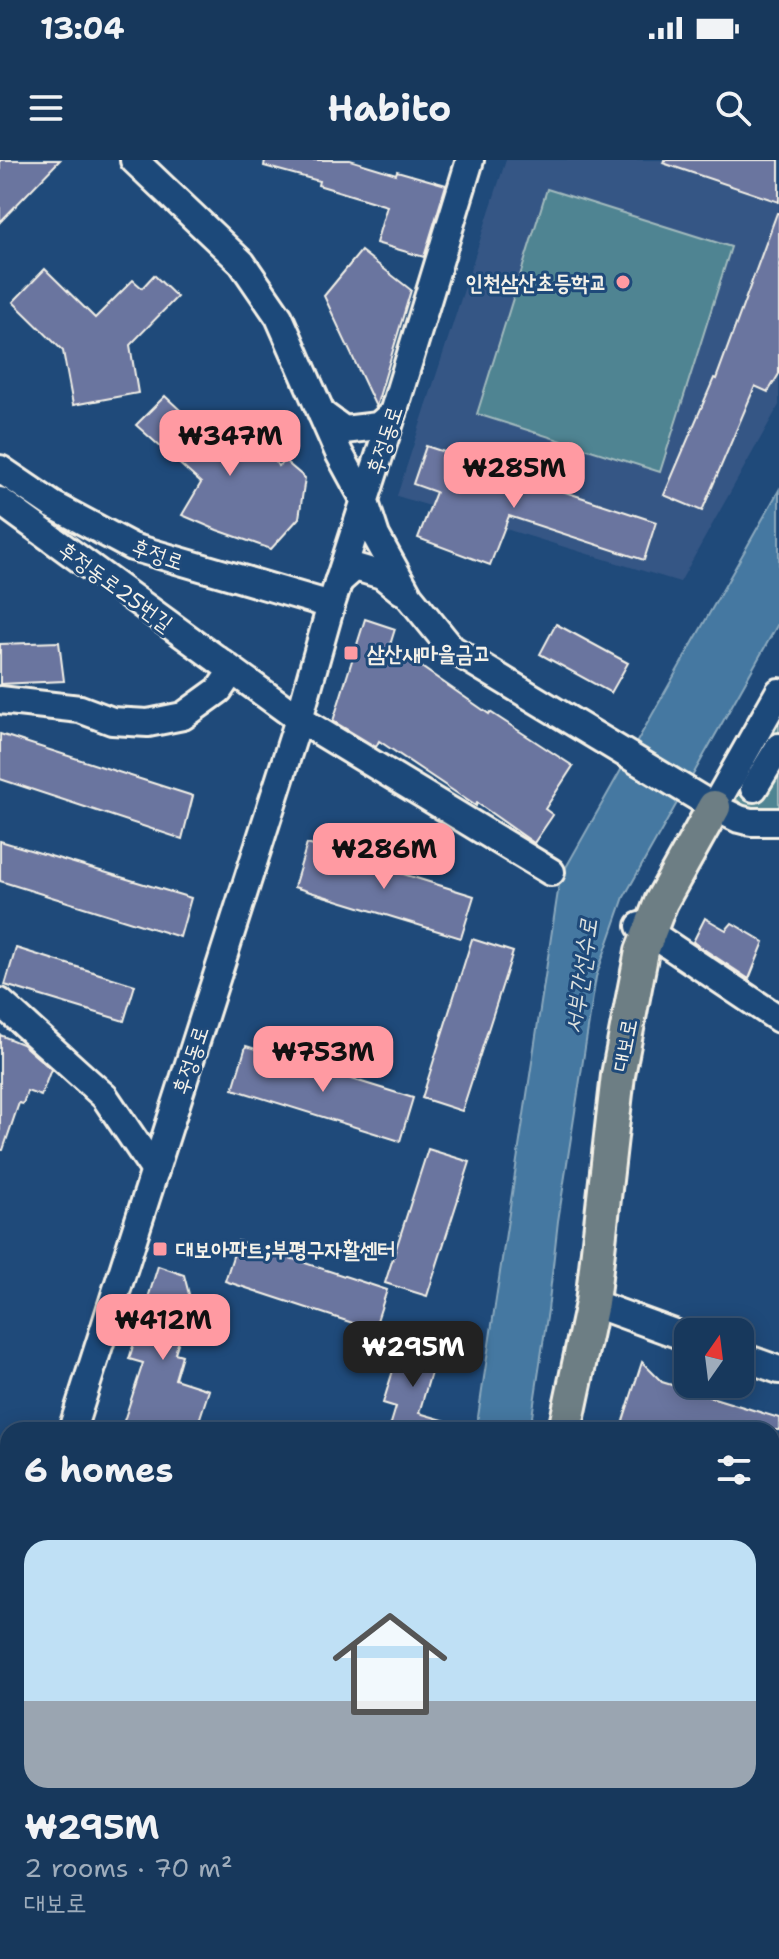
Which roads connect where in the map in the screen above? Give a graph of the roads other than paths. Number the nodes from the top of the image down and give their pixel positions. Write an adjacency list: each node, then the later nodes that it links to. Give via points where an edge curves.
1 (134, 160): 4 (street, via 242,263 279,317)
2 (470, 160): 3 (street, 후정동로)
3 (393, 413): 4 (street, via 378,426 344,430); 6 (street, 후정동로)
4 (322, 414): 6 (street)
5 (0, 469): 8 (street, 후정로, via 53,505 132,547)
6 (364, 499): 8 (street, 후정동로); 9 (street, via 376,536)
7 (0, 501): 10 (street, 후정동로25번길)
8 (334, 593): 9 (street, via 355,567 382,575); 13 (street, 후정동로)
9 (409, 596): 16 (street, via 452,649)
10 (232, 671): 12 (street, via 219,690 183,716 148,723); 13 (street, 후정동로25번길)
11 (779, 692): 16 (street, 대보로)
12 (0, 700)
13 (299, 719): 18 (street); 22 (street, 후정동로)
14 (779, 747): 15 (street)
15 (754, 788)
16 (714, 807): 17 (street, via 751,822); 19 (main road, 대보로)
17 (779, 822)
18 (551, 872)
19 (644, 929): 21 (street); 23 (main road, 대보로, via 618,1075)
20 (0, 1002): 22 (street, via 105,1097)
21 (779, 1019)
22 (155, 1171): 27 (street, 후정동로)
23 (592, 1303): 24 (street); 28 (main road, 대보로)
24 (674, 1333)
25 (754, 1361): 26 (street)
26 (779, 1370)
27 (75, 1422)
28 (567, 1422)

